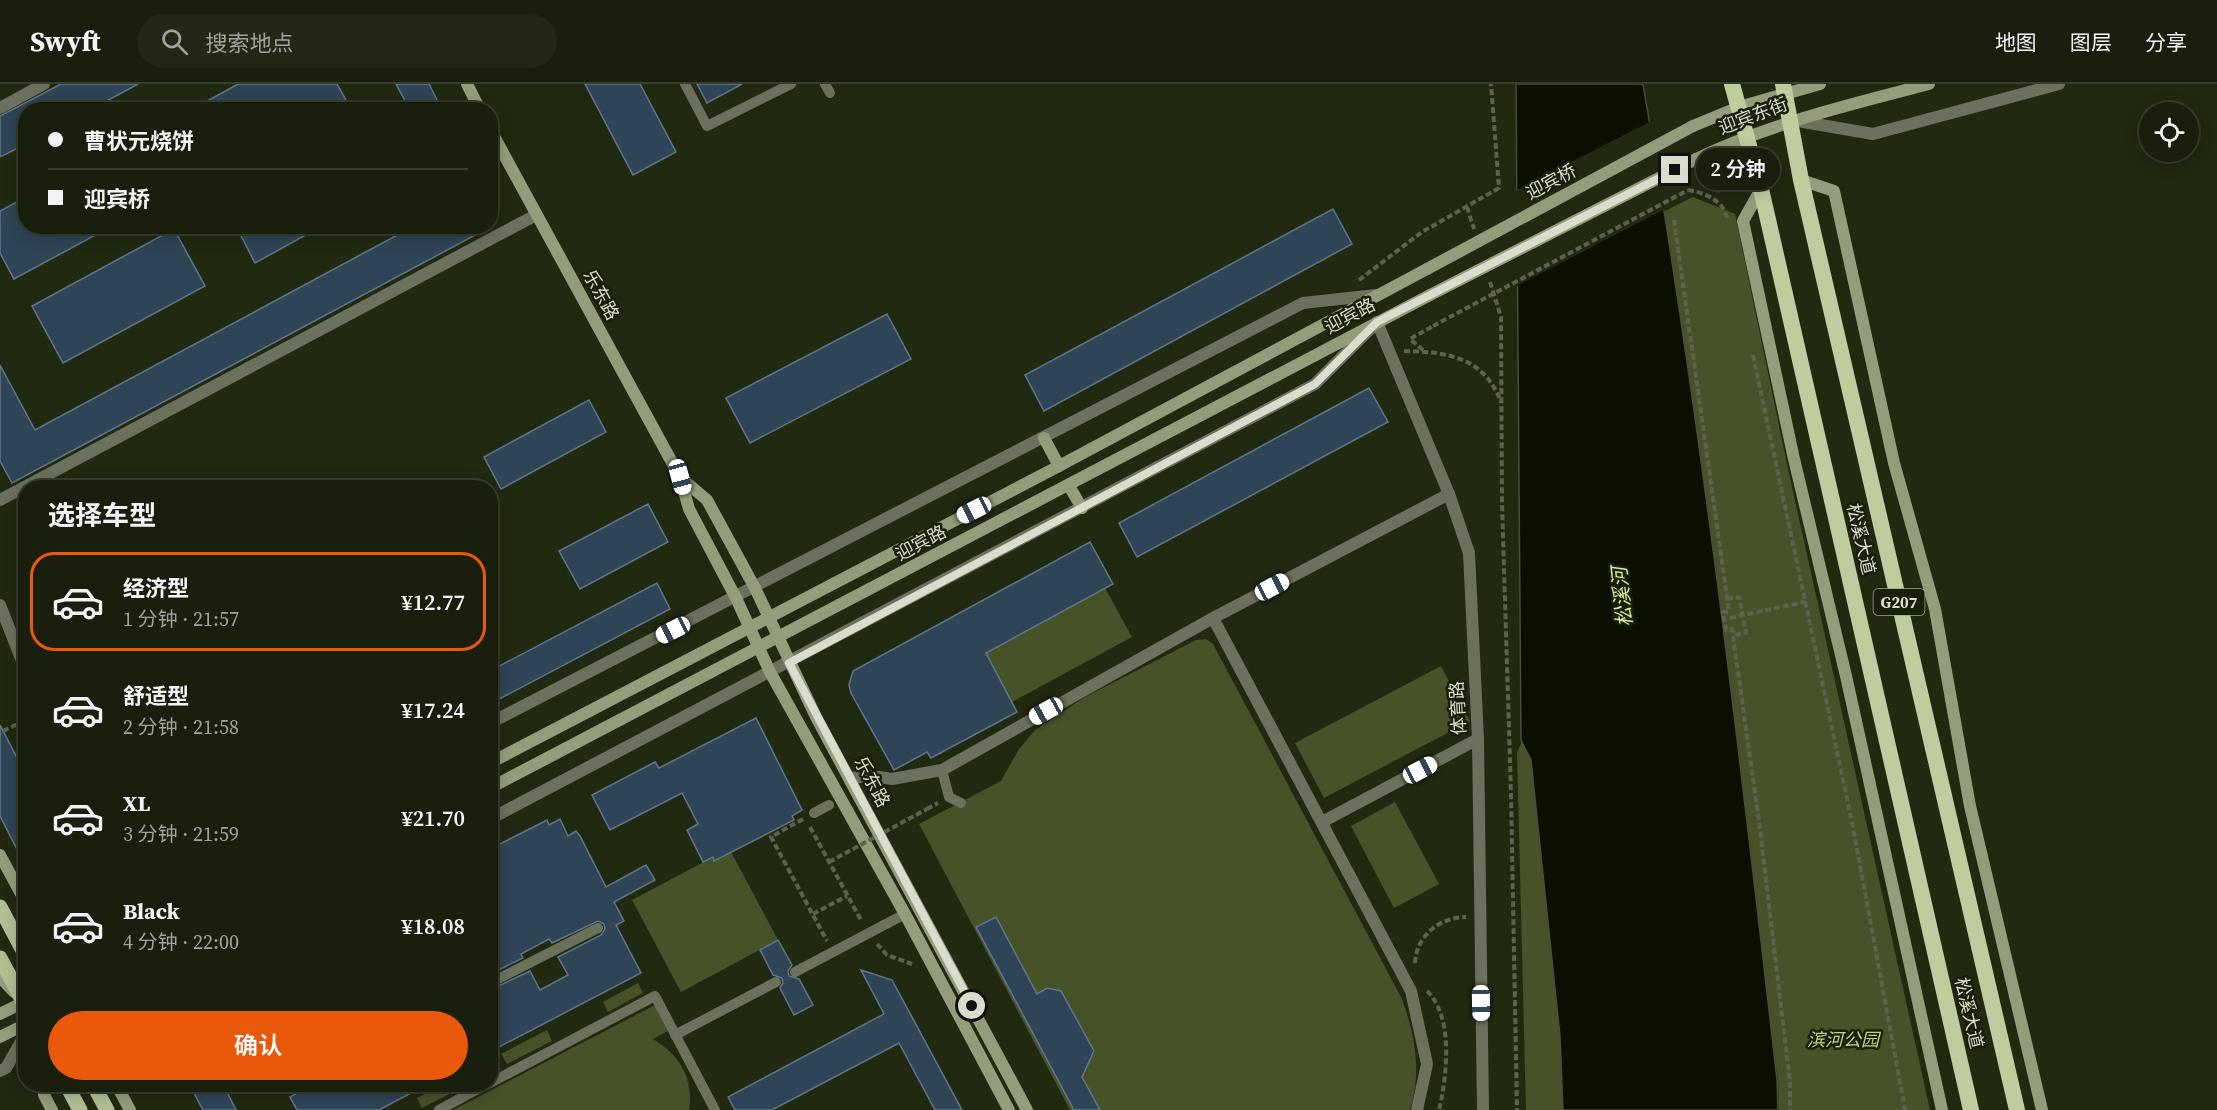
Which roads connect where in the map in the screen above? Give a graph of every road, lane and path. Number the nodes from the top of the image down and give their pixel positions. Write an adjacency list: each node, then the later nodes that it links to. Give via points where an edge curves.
1 (44, 84): 13 (street)
2 (466, 84): 11 (main road)
3 (685, 84): 4 (lane, via 708,126)
4 (791, 84)
5 (1491, 84): 20 (path, via 1499,188)
6 (1732, 84): 12 (highway, 松溪大道 / G207)
7 (1820, 84): 10 (main road, 迎宾东街)
8 (1929, 84): 14 (main road, 迎宾东街)
9 (2059, 84): 14 (street, via 1874,134)
10 (1789, 87): 12 (main road, 迎宾东街); 14 (highway, 松溪大道 / G207)
11 (476, 102)
12 (1739, 107): 15 (main road, 迎宾东街); 16 (highway, 松溪大道 / G207)
13 (0, 108)
14 (1791, 120): 16 (main road, 迎宾东街); 18 (highway, 松溪大道 / G207)
15 (1693, 126): 25 (main road, 迎宾桥, bridge)
16 (1744, 136): 19 (highway, 松溪大道 / G207); 29 (main road, 迎宾东街, bridge)
17 (498, 144): 21 (main road, 乐东路)
18 (1801, 180): 123 (highway, 松溪大道 / G207); 124 (main road, via 1834,191 1894,463 1935,609 1970,806)
19 (1761, 189): 121 (main road, via 1743,221); 122 (highway, 松溪大道 / G207)
20 (1467, 207): 24 (path); 27 (path, via 1422,232)
21 (536, 215): 35 (main road, 乐东路); 36 (street)
22 (1674, 220): 44 (path)
23 (1728, 224): 32 (path, bridge, via 1725,208 1700,192 1688,190 1410,339 1425,352 1463,360 1481,369)
24 (1478, 240)
25 (1427, 269): 28 (main road, 迎宾路)
26 (1488, 273): 32 (path, via 1501,317)
27 (1350, 284)
28 (1376, 295): 33 (street, via 1303,303); 34 (main road, 迎宾路)
29 (1430, 295): 30 (main road, 迎宾路)
30 (1377, 322): 37 (main road, 迎宾路); 39 (street, 体育路); 41 (street, via 1315,384)
31 (1752, 349): 45 (path)
32 (1502, 405): 118 (path)
33 (1044, 438): 34 (main road); 42 (street)
34 (1059, 466): 48 (main road, 迎宾路)
35 (680, 477): 42 (main road, 乐东路, via 707,500); 43 (main road, 乐东路, via 689,509)
36 (38, 480)
37 (1069, 486): 41 (main road); 53 (main road, 迎宾路)
38 (18, 490): 40 (street)
39 (1449, 494): 49 (street); 61 (street, 体育路, via 1469,553)
40 (0, 500)
41 (1082, 508): 56 (street)
42 (755, 588): 43 (street); 48 (main road, 乐东路)
43 (736, 598): 51 (main road, 乐东路); 58 (street)
44 (1727, 599): 47 (path, via 1739,597); 52 (path, via 1729,611 1723,612 1726,630 1732,629)
45 (1805, 602): 47 (path); 120 (path, via 1853,827)
46 (0, 604): 55 (street)
47 (1743, 615): 50 (path); 52 (path, via 1746,633)
48 (768, 616): 51 (main road, 迎宾路); 53 (main road, 乐东路)
49 (1213, 618): 63 (street); 71 (street)
50 (1730, 618)
51 (749, 626): 54 (main road, 乐东路); 62 (main road, 迎宾路)
52 (1733, 635): 119 (path, via 1760,821)
53 (778, 638): 54 (main road, 迎宾路); 56 (main road, 乐东路)
54 (759, 648): 57 (main road, 乐东路); 65 (main road, 迎宾路)
55 (18, 650)
56 (789, 663): 57 (street); 64 (main road, 乐东路)
57 (770, 672): 70 (street); 78 (main road, 乐东路)
58 (498, 719)
59 (18, 724): 60 (path)
60 (3, 732)
61 (1478, 740): 71 (street); 79 (street, 体育路)
62 (498, 759)
63 (942, 770): 64 (street, via 892,780 872,776); 66 (lane, via 949,797)
64 (849, 778): 114 (main road, 乐东路)
65 (498, 784)
66 (961, 802)
67 (829, 806): 69 (lane)
68 (927, 809): 74 (path, bridge)
69 (814, 813): 77 (path, via 771,837)
70 (498, 815)
71 (1322, 822): 115 (street, via 1411,990 1427,1064)
72 (812, 830): 74 (path)
73 (0, 855): 75 (main road)
74 (829, 862): 77 (path, via 847,896)
75 (18, 888)
76 (0, 907): 81 (main road)
77 (813, 914): 82 (path)
78 (905, 914): 82 (lane); 113 (main road, 乐东路)
79 (1480, 917): 85 (path, via 1444,921 1430,929 1415,958); 117 (street, 体育路)
80 (598, 928): 87 (lane)
81 (18, 941)
82 (833, 952): 84 (lane)
83 (0, 958): 90 (main road)
84 (795, 972)
85 (1415, 973)
86 (0, 977): 91 (main road)
87 (498, 979)
88 (776, 982): 97 (lane)
89 (1421, 985): 116 (path, via 1434,998 1444,1024 1444,1088)
90 (18, 990)
91 (18, 996)
92 (18, 1005): 94 (street)
93 (18, 1006): 95 (main road)
94 (0, 1009)
95 (0, 1014)
96 (18, 1028): 98 (main road)
97 (675, 1035): 101 (lane, via 655,996); 112 (lane)
98 (0, 1037)
99 (18, 1047): 100 (street)
100 (0, 1071)
101 (498, 1079)
102 (44, 1092): 107 (main road)
103 (70, 1092): 108 (main road)
104 (97, 1092): 109 (main road)
105 (120, 1092): 110 (main road)
106 (474, 1092): 111 (lane)
107 (52, 1110)
108 (80, 1110)
109 (107, 1110)
110 (130, 1110)
111 (439, 1110)
112 (715, 1110)
113 (1009, 1110)
114 (1028, 1110)
115 (1417, 1110)
116 (1439, 1110)
117 (1483, 1110)
118 (1517, 1110)
119 (1790, 1110)
120 (1905, 1110)
121 (1942, 1110)
122 (1971, 1110)
123 (2017, 1110)
124 (2042, 1110)

